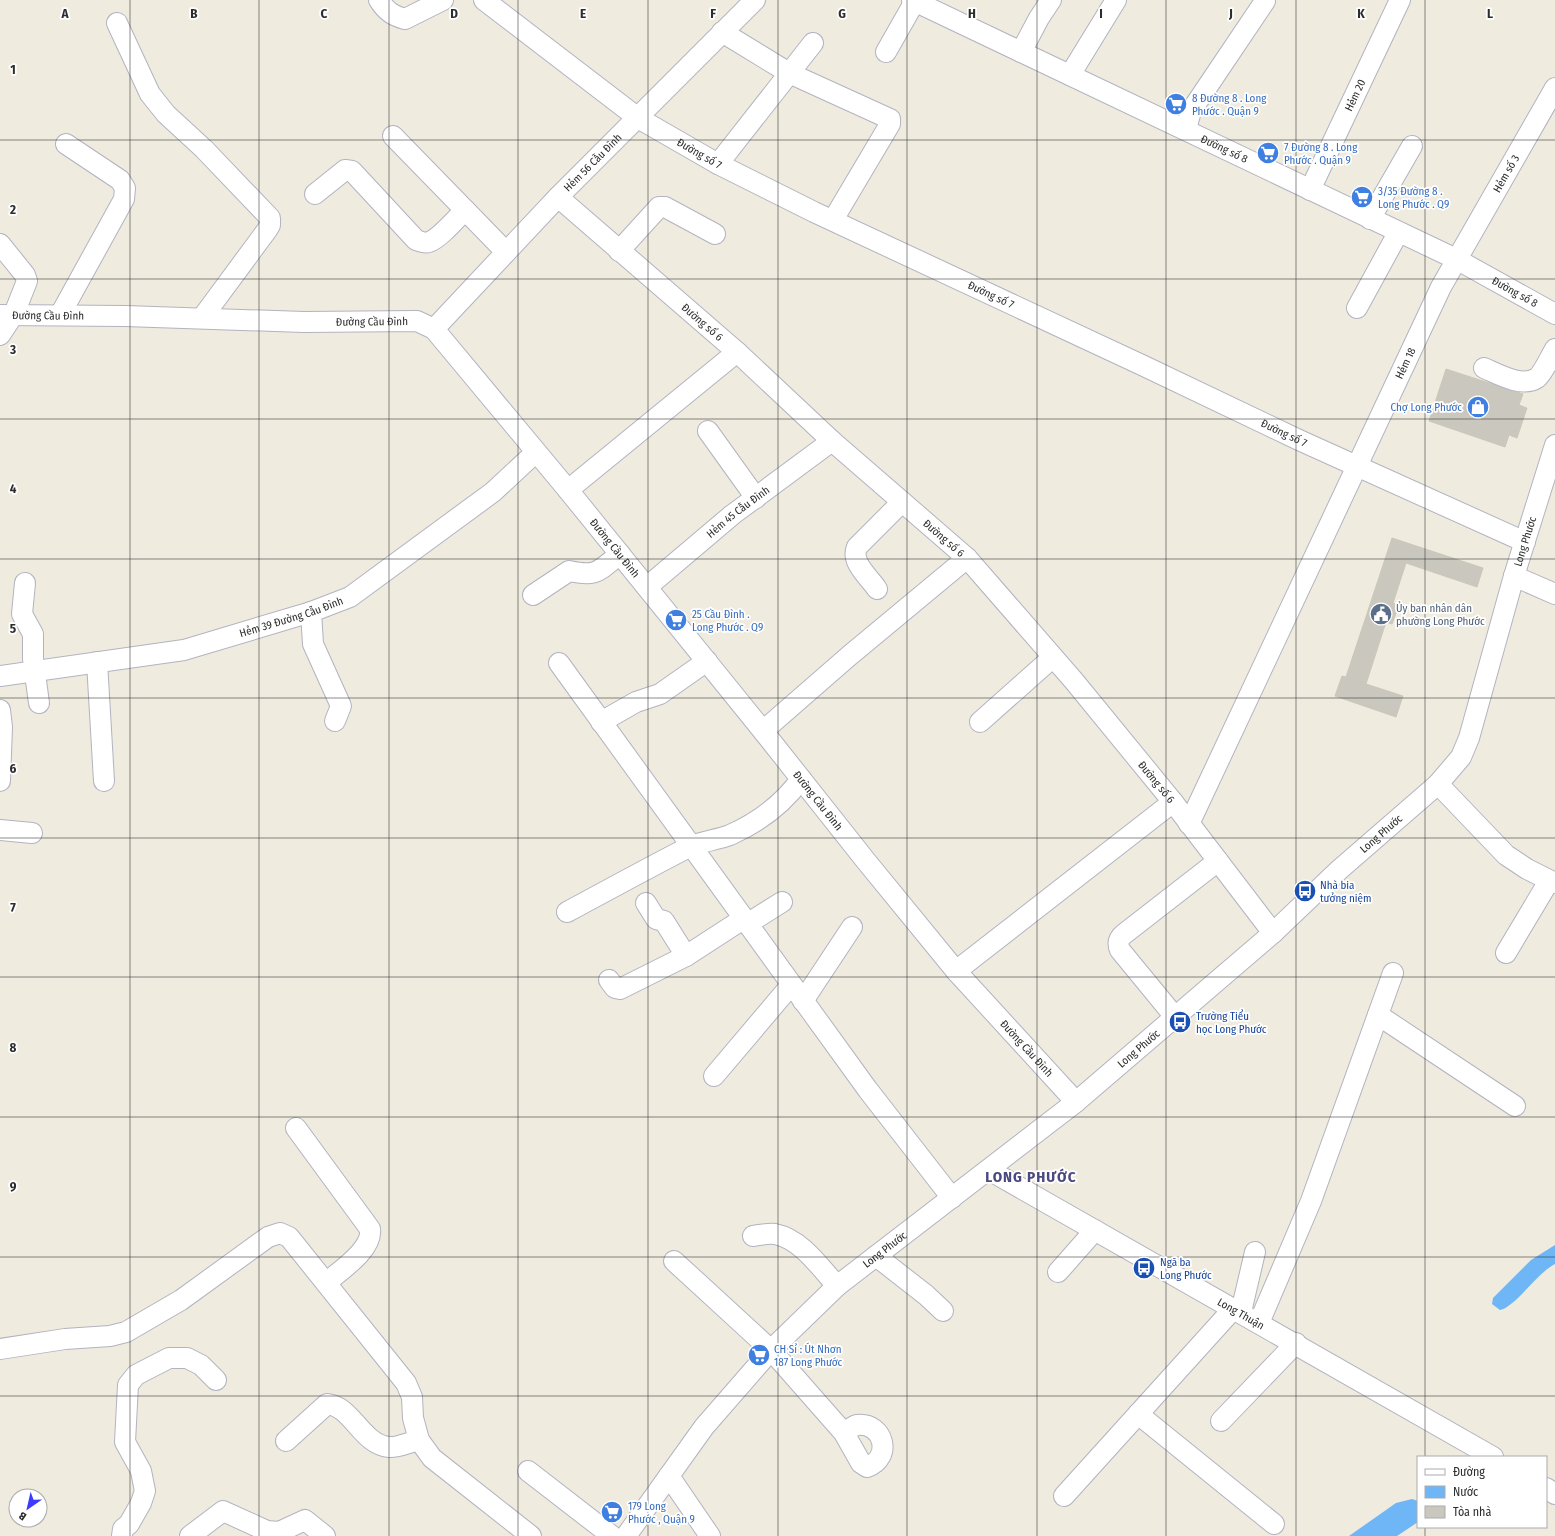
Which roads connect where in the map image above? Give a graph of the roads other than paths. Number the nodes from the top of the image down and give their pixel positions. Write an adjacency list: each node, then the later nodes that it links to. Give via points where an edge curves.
1 (379, 0): 2 (street, via 393,16 406,19)
2 (443, 0)
3 (484, 0): 18 (street, Đường số 7)
4 (755, 0): 11 (street, Hẻm 56 Cẫu Đình)
5 (914, 0): 13 (street); 14 (street, Đường số 8)
6 (1051, 0): 14 (street)
7 (1116, 0): 16 (street)
8 (1264, 0): 19 (street, via 1191,111)
9 (1400, 0): 24 (street, Hẻm 20)
10 (117, 23): 40 (street, via 154,99 270,218 267,230)
11 (722, 32): 15 (street); 18 (street, Hẻm 56 Cẫu Đình)
12 (813, 43): 15 (street)
13 (886, 52)
14 (1021, 52): 16 (street, Đường số 8)
15 (789, 73): 23 (street); 29 (street, via 890,119 890,124)
16 (1070, 74): 19 (street, Đường số 8)
17 (1555, 88): 35 (street, Hẻm số 3)
18 (638, 118): 23 (street, Đường số 7); 26 (street, Hẻm 56 Cẫu Đình)
19 (1186, 129): 24 (street, Đường số 8)
20 (393, 136): 27 (street)
21 (66, 144): 39 (street, via 120,180 125,188 124,199)
22 (1412, 146): 28 (street)
23 (718, 164): 29 (street, Đường số 7)
24 (1310, 190): 28 (street, Đường số 8)
25 (315, 194): 27 (street, via 345,170 352,171 416,240 423,243 429,243)
26 (558, 198): 33 (street, Đường số 6); 34 (street, Hẻm 56 Cẫu Đình)
27 (465, 210): 34 (street)
28 (1370, 219): 30 (street, Đường số 8)
29 (833, 220): 50 (street, Đường số 7)
30 (1398, 232): 35 (street, Đường số 8); 36 (street)
31 (715, 234): 33 (street, via 665,207 659,207)
32 (0, 244): 38 (street, via 28,281)
33 (619, 251): 44 (street, Đường số 6)
34 (506, 252): 41 (street, Hẻm 56 Cẫu Đình)
35 (1456, 259): 37 (street, Đường số 8); 50 (street, Hẻm 18)
36 (1357, 308)
37 (1555, 314)
38 (7, 315): 39 (street, Đường Cầu Đình); 42 (street)
39 (60, 315): 40 (street, Đường Cầu Đình)
40 (202, 318): 41 (street, Đường Cầu Đình, via 304,322 417,321)
41 (434, 329): 49 (street, Đường Cầu Đình)
42 (0, 335)
43 (1555, 349): 45 (street, via 1538,377 1530,381 1514,380)
44 (737, 352): 47 (street, Đường số 6); 51 (street)
45 (1484, 368)
46 (708, 431): 52 (street)
47 (832, 441): 52 (street, Hẻm 45 Cẫu Đình); 53 (street, Đường số 6)
48 (1555, 445): 54 (street, Long Phước)
49 (536, 452): 51 (street, Đường Cầu Đình); 63 (street, Hẻm 39 Đường Cẫu Đình, via 493,492 350,597)
50 (1358, 467): 54 (street, Đường số 7); 81 (street, Hẻm 18)
51 (568, 490): 55 (street, Đường Cầu Đình)
52 (756, 498): 59 (street, Hẻm 45 Cẫu Đình)
53 (902, 502): 56 (street, Đường số 6); 60 (street, via 854,553 856,560)
54 (1525, 542): 57 (street, Long Phước)
55 (620, 554): 59 (street, Đường Cầu Đình); 62 (street, via 596,573 587,575 569,571)
56 (967, 558): 64 (street, Đường số 6); 75 (street)
57 (1514, 576): 61 (street); 79 (street, Long Phước, via 1469,738 1461,757)
58 (25, 583): 68 (street, via 22,614 33,634)
59 (647, 587): 65 (street, Đường Cầu Đình)
60 (877, 589)
61 (1555, 594)
62 (533, 595)
63 (311, 612): 66 (street, Hẻm 39 Đường Cẫu Đình, via 198,647); 72 (street, via 313,644 341,706)
64 (1052, 658): 74 (street); 80 (street, Đường số 6, via 1074,681)
65 (707, 661): 73 (street, via 660,694 636,702); 75 (street, Đường Cầu Đình)
66 (98, 662): 68 (street, Hẻm 39 Đường Cẫu Đình); 78 (street)
67 (559, 663): 73 (street)
68 (34, 671): 69 (street, Hẻm 39 Đường Cẫu Đình); 70 (street)
69 (0, 676)
70 (39, 703)
71 (0, 710): 77 (street)
72 (335, 721)
73 (601, 722): 84 (street)
74 (980, 722)
75 (764, 731): 76 (street, Đường Cầu Đình)
76 (801, 778): 84 (street, via 779,805 755,821 730,835); 95 (street, Đường Cầu Đình)
77 (0, 781)
78 (104, 781)
79 (1438, 784): 86 (street, via 1506,855); 92 (street, Long Phước, via 1339,870)
80 (1173, 802): 81 (street, Đường số 6); 95 (street)
81 (1189, 824): 85 (street, Đường số 6)
82 (0, 830): 83 (street)
83 (32, 833)
84 (691, 846): 89 (street); 90 (street)
85 (1218, 861): 92 (street, Đường số 6); 101 (street, via 1124,934 1118,945)
86 (1552, 882): 93 (street)
87 (782, 902): 90 (street)
88 (646, 903): 94 (street, via 656,919 664,921)
89 (567, 912)
90 (745, 921): 94 (street); 98 (street)
91 (852, 927): 99 (street)
92 (1273, 934): 101 (street, Long Phước)
93 (1506, 953)
94 (686, 956): 97 (street, via 620,989 614,988)
95 (956, 971): 103 (street, Đường Cầu Đình)
96 (1393, 973): 100 (street)
97 (609, 980)
98 (791, 985): 99 (street); 102 (street)
99 (803, 1001): 107 (street)
100 (1378, 1015): 104 (street); 118 (street, via 1311,1201)
101 (1175, 1017): 103 (street, Long Phước)
102 (714, 1076)
103 (1076, 1102): 106 (street, Long Phước)
104 (1515, 1106)
105 (296, 1128): 114 (street, via 370,1229 367,1247)
106 (990, 1170): 107 (street, Long Phước); 108 (street, Long Thuận)
107 (952, 1198): 111 (street, Long Phước)
108 (1095, 1230): 113 (street); 116 (street, Long Thuận)
109 (753, 1236): 115 (street, via 773,1234 793,1242 803,1249)
110 (1255, 1252): 116 (street)
111 (876, 1256): 115 (street, Long Phước); 117 (street)
112 (674, 1261): 121 (street)
113 (1058, 1272)
114 (327, 1282): 120 (street, via 289,1237 274,1233 182,1300 126,1332); 126 (street, via 406,1383 412,1397 413,1418)
115 (837, 1286): 121 (street, Long Phước)
116 (1237, 1310): 118 (street, Long Thuận); 123 (street)
117 (943, 1311)
118 (1259, 1323): 119 (street, Long Thuận)
119 (1296, 1343): 124 (street); 128 (street, Long Thuận)
120 (0, 1349)
121 (771, 1350): 125 (street); 130 (street, Long Phước, via 704,1427)
122 (216, 1380): 133 (street, via 201,1365 187,1358 169,1358 136,1375 128,1385 125,1442 142,1471 145,1491 142,1503 123,1529)
123 (1138, 1414): 131 (street); 132 (street)
124 (1221, 1421)
125 (844, 1433)
126 (419, 1440): 127 (street, via 389,1447 377,1443 338,1407 327,1404); 136 (street, via 432,1458)
127 (286, 1441)
128 (1491, 1456)
129 (528, 1471): 137 (street)
130 (669, 1476): 138 (street, Long Phước); 139 (street)
131 (1064, 1496)
132 (1274, 1524)
133 (122, 1536)
134 (190, 1536): 135 (street, via 223,1511 266,1531 279,1532 305,1520)
135 (325, 1536)
136 (531, 1536)
137 (612, 1536)
138 (626, 1536)
139 (710, 1536)

